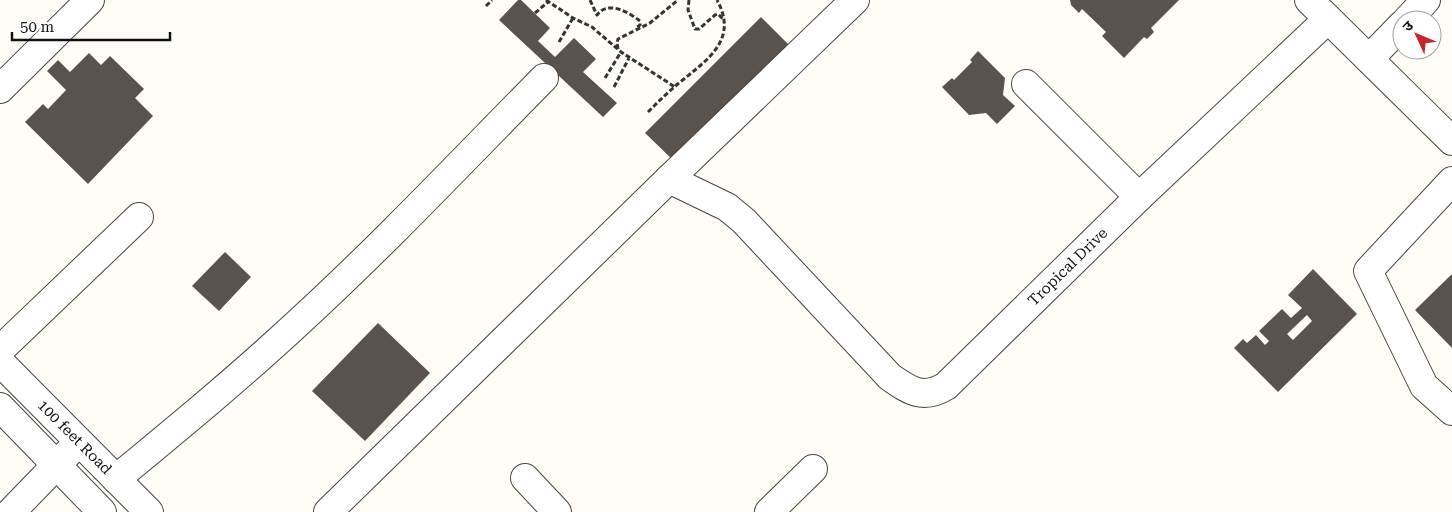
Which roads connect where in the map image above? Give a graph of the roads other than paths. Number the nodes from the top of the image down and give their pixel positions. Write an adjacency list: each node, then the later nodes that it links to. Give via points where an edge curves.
1 (90, 0): 11 (street)
2 (855, 0): 13 (street)
3 (1309, 0): 6 (street)
4 (1426, 0): 5 (street)
5 (1416, 10)
6 (1328, 19): 8 (street); 15 (street, Tropical Drive)
7 (1392, 35): 8 (street)
8 (1369, 59): 12 (street)
9 (544, 78): 24 (street, via 301,321)
10 (1026, 84): 15 (street)
11 (0, 89)
12 (1452, 141)
13 (669, 179): 15 (street, Tropical Drive, via 727,207 744,220 890,377 918,393 930,393 946,386); 28 (street)
14 (1452, 181): 19 (street, via 1368,271 1424,386)
15 (1139, 197)
16 (139, 218): 17 (street)
17 (3, 367): 20 (street, 100 feet Road)
18 (0, 407): 21 (street)
19 (1452, 412)
20 (80, 442): 21 (street); 24 (street, 100 feet Road)
21 (56, 465): 25 (street); 26 (street)
22 (813, 469): 30 (street)
23 (524, 478): 29 (street)
24 (116, 479): 27 (street, 100 feet Road)
25 (11, 512)
26 (102, 512)
27 (149, 512)
28 (328, 512)
29 (557, 512)
30 (769, 512)

